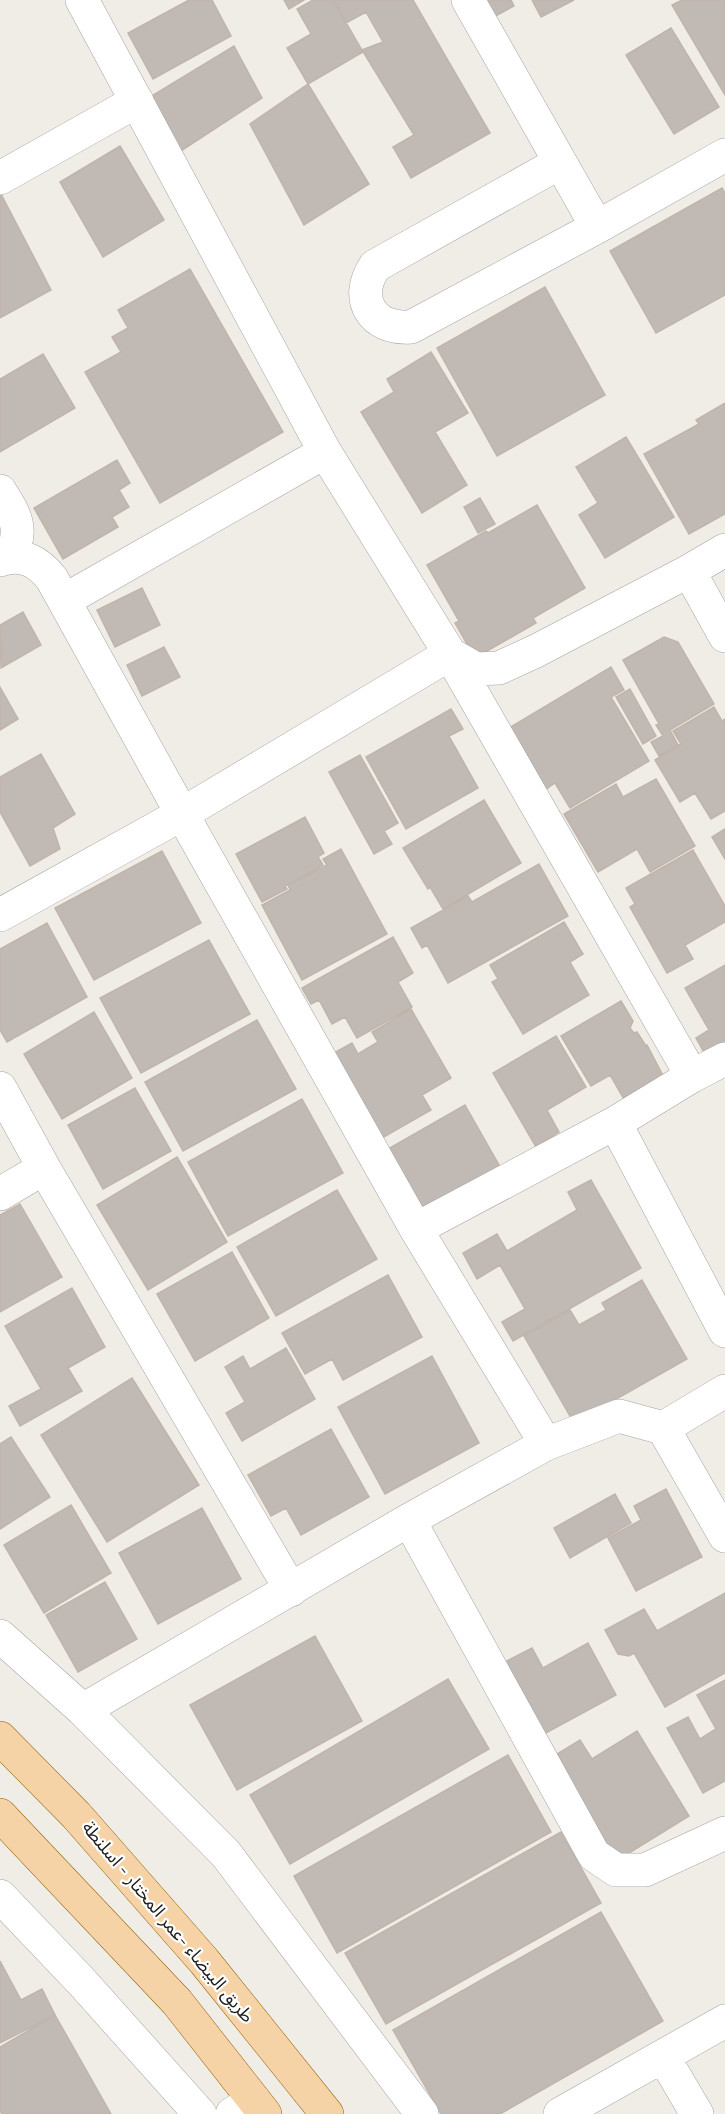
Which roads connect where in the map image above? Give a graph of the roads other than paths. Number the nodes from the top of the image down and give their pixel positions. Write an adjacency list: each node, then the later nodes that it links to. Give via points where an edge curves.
1 (82, 0): 3 (street)
2 (468, 0): 5 (street)
3 (137, 101): 6 (street); 8 (street)
4 (725, 155): 7 (street)
5 (559, 163): 7 (street); 7 (street, via 375,266 365,288 370,310 388,325 411,327)
6 (0, 178)
7 (597, 227)
8 (325, 452): 13 (street); 15 (street)
9 (0, 491): 11 (street, via 16,518 18,531 16,544)
10 (725, 550): 12 (street)
11 (5, 558): 13 (street, via 23,557 35,562 45,569)
12 (689, 572): 14 (street); 15 (street, via 499,668 476,669)
13 (65, 600): 16 (street)
14 (725, 636)
15 (450, 654): 16 (street); 19 (street)
16 (182, 814): 17 (street); 24 (street)
17 (0, 915)
18 (725, 1059): 19 (street)
19 (692, 1076): 21 (street)
20 (0, 1088): 22 (street)
21 (615, 1123): 24 (street); 25 (street)
22 (44, 1168): 23 (street); 31 (street)
23 (0, 1194)
24 (416, 1229): 28 (street)
25 (725, 1331)
26 (725, 1391): 27 (street)
27 (663, 1428): 28 (street, via 619,1416); 30 (street)
28 (546, 1444): 29 (street)
29 (409, 1520): 31 (street); 36 (street, via 594,1855 616,1870 645,1870)
30 (725, 1536)
31 (291, 1590): 33 (street)
32 (0, 1636): 33 (street)
33 (83, 1710): 43 (street, via 226,1854)
34 (0, 1738): 42 (main road, طريق البيضاء -عمر المختار - اسلنطة, via 76,1815 197,1952)
35 (0, 1815): 40 (main road, via 177,2002)
36 (725, 1833)
37 (0, 1896): 41 (street)
38 (725, 2021): 39 (street)
39 (663, 2056): 44 (street); 45 (street)
40 (250, 2109)
41 (200, 2114)
42 (327, 2114)
43 (422, 2114)
44 (560, 2114)
45 (697, 2114)

